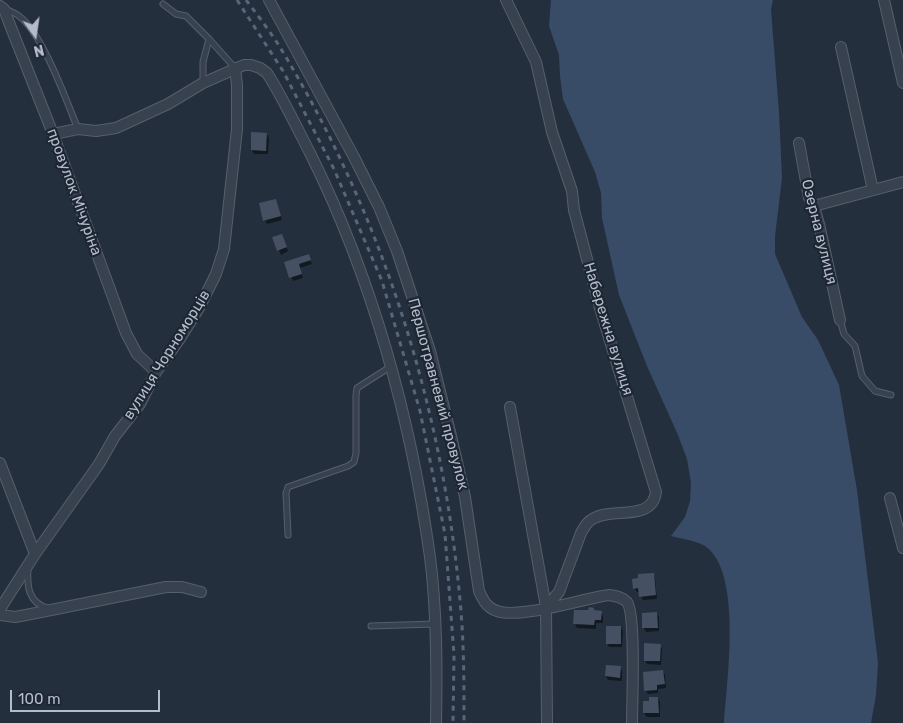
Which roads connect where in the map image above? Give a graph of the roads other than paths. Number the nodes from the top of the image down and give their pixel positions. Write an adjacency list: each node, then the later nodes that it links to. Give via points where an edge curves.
1 (269, 0): 29 (street, Першотравневий провулок, via 354,157 397,251 430,351 465,497 482,600 488,607 506,613 531,612)
2 (506, 0): 29 (street, Набережна вулиця, via 536,62 600,308 656,492 651,506 643,510 599,516 586,525 560,592)
3 (884, 0): 10 (street)
4 (163, 4): 6 (lane, via 176,14 186,16)
5 (2, 8): 11 (lane, via 29,25 54,70); 12 (street, провулок Мічуріна)
6 (209, 39): 8 (lane); 9 (lane, via 203,62)
7 (841, 47): 15 (street)
8 (235, 68): 9 (street); 18 (street, via 251,65 267,73 300,133 349,239); 19 (street, вулиця Чорноморців, via 237,129 220,263 199,308)
9 (203, 83): 11 (street, via 168,104 116,128)
10 (903, 83)
11 (78, 129): 12 (street)
12 (52, 134): 19 (street, провулок Мічуріна, via 126,333 137,354)
13 (800, 143): 16 (street, Озерна вулиця, via 809,198)
14 (903, 182): 15 (street)
15 (873, 190): 16 (street)
16 (814, 206): 17 (street, Озерна вулиця)
17 (840, 320): 20 (lane, via 844,334 855,346 862,376 875,391)
18 (390, 367): 24 (lane, via 357,388 354,462 288,487); 33 (street, via 420,496 430,558)
19 (156, 372): 26 (street, вулиця Чорноморців, via 140,404)
20 (891, 395)
21 (510, 407): 29 (street)
22 (0, 463): 26 (street)
23 (890, 498): 25 (street)
24 (288, 535)
25 (903, 548)
26 (35, 554): 27 (street, вулиця Чорноморців)
27 (29, 565): 30 (street, вулиця Чорноморців); 31 (lane, via 28,586 33,600)
28 (201, 592): 31 (street, via 182,587 166,588)
29 (546, 607): 36 (street); 37 (street, via 609,595 626,601 632,622)
30 (0, 609)
31 (55, 610): 32 (street, via 15,617)
32 (0, 615)
33 (435, 624): 34 (lane); 35 (street)
34 (371, 626)
35 (436, 723)
36 (548, 723)
37 (632, 723)

